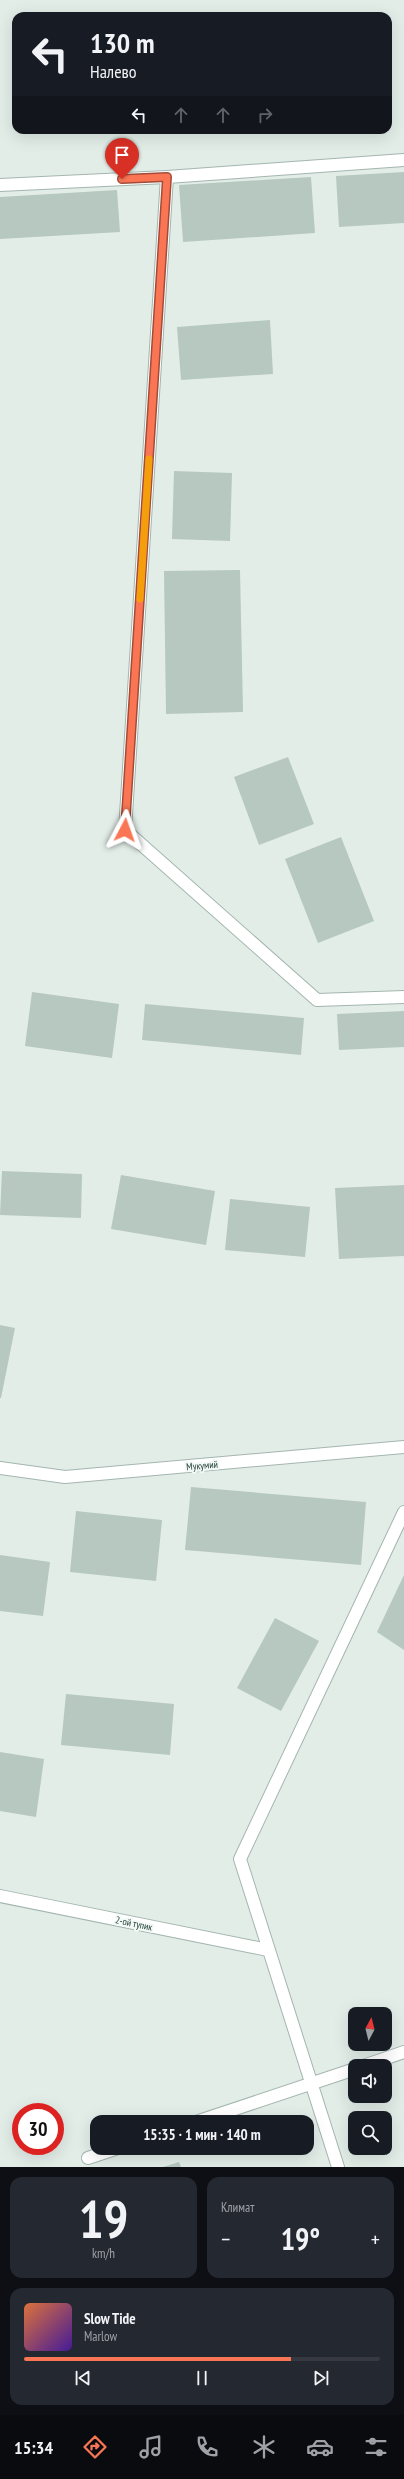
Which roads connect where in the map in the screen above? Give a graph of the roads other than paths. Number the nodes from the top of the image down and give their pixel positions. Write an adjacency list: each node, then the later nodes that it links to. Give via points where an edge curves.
1 (404, 160): 2 (street)
2 (167, 177): 3 (street); 4 (street, via 125,830 317,1000)
3 (0, 185)
4 (404, 997)
5 (404, 1447): 6 (street, Мукумий, via 65,1477)
6 (0, 1468)
7 (404, 1512): 9 (street, via 240,1859)
8 (0, 1896): 9 (street, 2-ой тупик)
9 (268, 1950): 13 (street)
10 (404, 2052): 11 (street)
11 (384, 2059)
12 (348, 2071): 13 (street)
13 (311, 2084): 14 (street); 17 (street)
14 (217, 2115)
15 (97, 2155): 16 (street)
16 (88, 2158)
17 (338, 2167)

